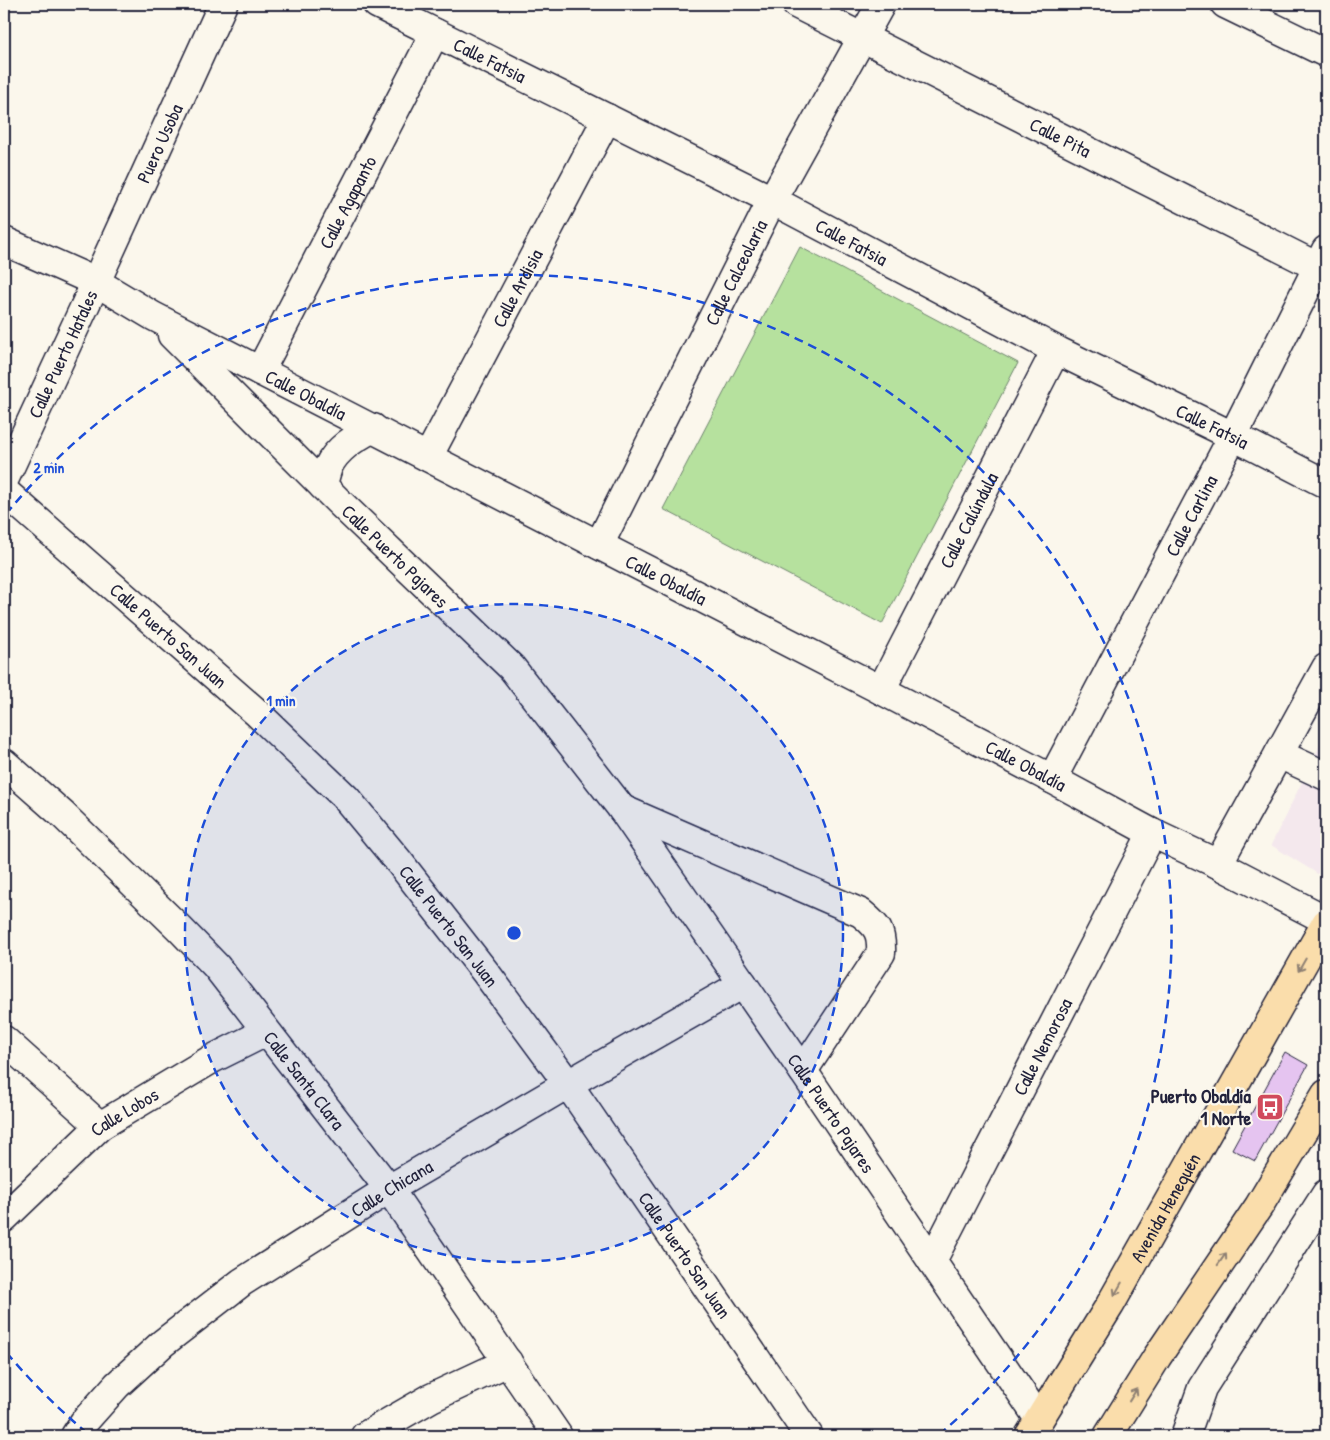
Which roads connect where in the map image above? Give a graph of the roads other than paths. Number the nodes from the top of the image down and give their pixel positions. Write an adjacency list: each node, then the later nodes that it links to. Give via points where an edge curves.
1 (223, 4): 13 (street, Puero Usoba)
2 (377, 4): 6 (street, Calle Fatsia)
3 (796, 4): 7 (street, Calle Pita)
4 (881, 4): 7 (street, Calle Calceolaria)
5 (1224, 4): 8 (street)
6 (435, 33): 9 (street, Calle Fatsia); 16 (street, Calle Agapanto)
7 (861, 38): 10 (street, Calle Calceolaria); 12 (street, Calle Pita)
8 (1326, 53)
9 (607, 118): 10 (street, Calle Fatsia); 19 (street, Calle Ardisia)
10 (772, 200): 15 (street, Calle Fatsia); 24 (street, Calle Calceolaria)
11 (4, 241): 13 (street, Calle Obaldía)
12 (1324, 262): 18 (street, Calle Carlina)
13 (96, 282): 14 (street, Calle Obaldía); 20 (street, Calle Puerto Hatales)
14 (153, 316): 16 (street, Calle Obaldía); 22 (street, Calle Puerto Pajares)
15 (1056, 350): 18 (street, Calle Fatsia); 26 (street, Calle Calúndula)
16 (260, 371): 17 (street, Calle Obaldía)
17 (373, 428): 19 (street, Calle Obaldía); 22 (street, via 339,452 328,467)
18 (1233, 436): 21 (street, Calle Fatsia); 30 (street, Calle Carlina)
19 (428, 457): 24 (street, Calle Obaldía)
20 (4, 480)
21 (1326, 484)
22 (323, 486): 31 (street, Calle Puerto Pajares, via 512,668)
23 (4, 491): 39 (street, Calle Puerto San Juan, via 256,712 346,798 486,973)
24 (599, 545): 26 (street, Calle Obaldía)
25 (1326, 668): 27 (street)
26 (881, 690): 30 (street, Calle Obaldía)
27 (1279, 754): 29 (street); 33 (street)
28 (4, 763): 36 (street, Calle Santa Clara, via 63,815 186,934 216,966)
29 (1326, 776)
30 (1052, 779): 32 (street, Calle Obaldía)
31 (622, 809): 35 (street, Calle Puerto Pajares); 38 (street, Calle Puerto Pajares, via 861,913 879,931 881,953)
32 (1152, 833): 33 (street, Calle Obaldía); 45 (street, Calle Nemorosa)
33 (1218, 864): 34 (street, Calle Obaldía)
34 (1326, 922): 47 (main road, Avenida Henequén, one-way to 47, via 1114,1296)
35 (743, 984): 38 (street, Calle Puerto Pajares); 39 (street, Calle Chicana)
36 (266, 1032): 41 (street, Calle Lobos, via 212,1059); 42 (street, Calle Santa Clara)
37 (4, 1040): 41 (street)
38 (803, 1071): 45 (street, Calle Puerto Pajares)
39 (568, 1084): 42 (street, Calle Chicana); 51 (street, Calle Puerto San Juan)
40 (1326, 1094): 52 (main road, one-way to 40, via 1162,1349 1259,1206)
41 (100, 1126): 44 (street, Calle Lobos)
42 (389, 1189): 46 (street, Calle Santa Clara); 48 (street, Calle Chicana, via 242,1282 162,1343 117,1385)
43 (1326, 1194): 53 (street, via 1202,1388)
44 (4, 1218)
45 (932, 1261): 47 (street, Calle Puerto Pajares)
46 (508, 1362): 49 (street, via 431,1398); 50 (street, Calle Santa Clara)
47 (1034, 1428)
48 (75, 1436)
49 (365, 1436)
50 (558, 1436)
51 (809, 1436)
52 (1108, 1436)
53 (1184, 1436)

